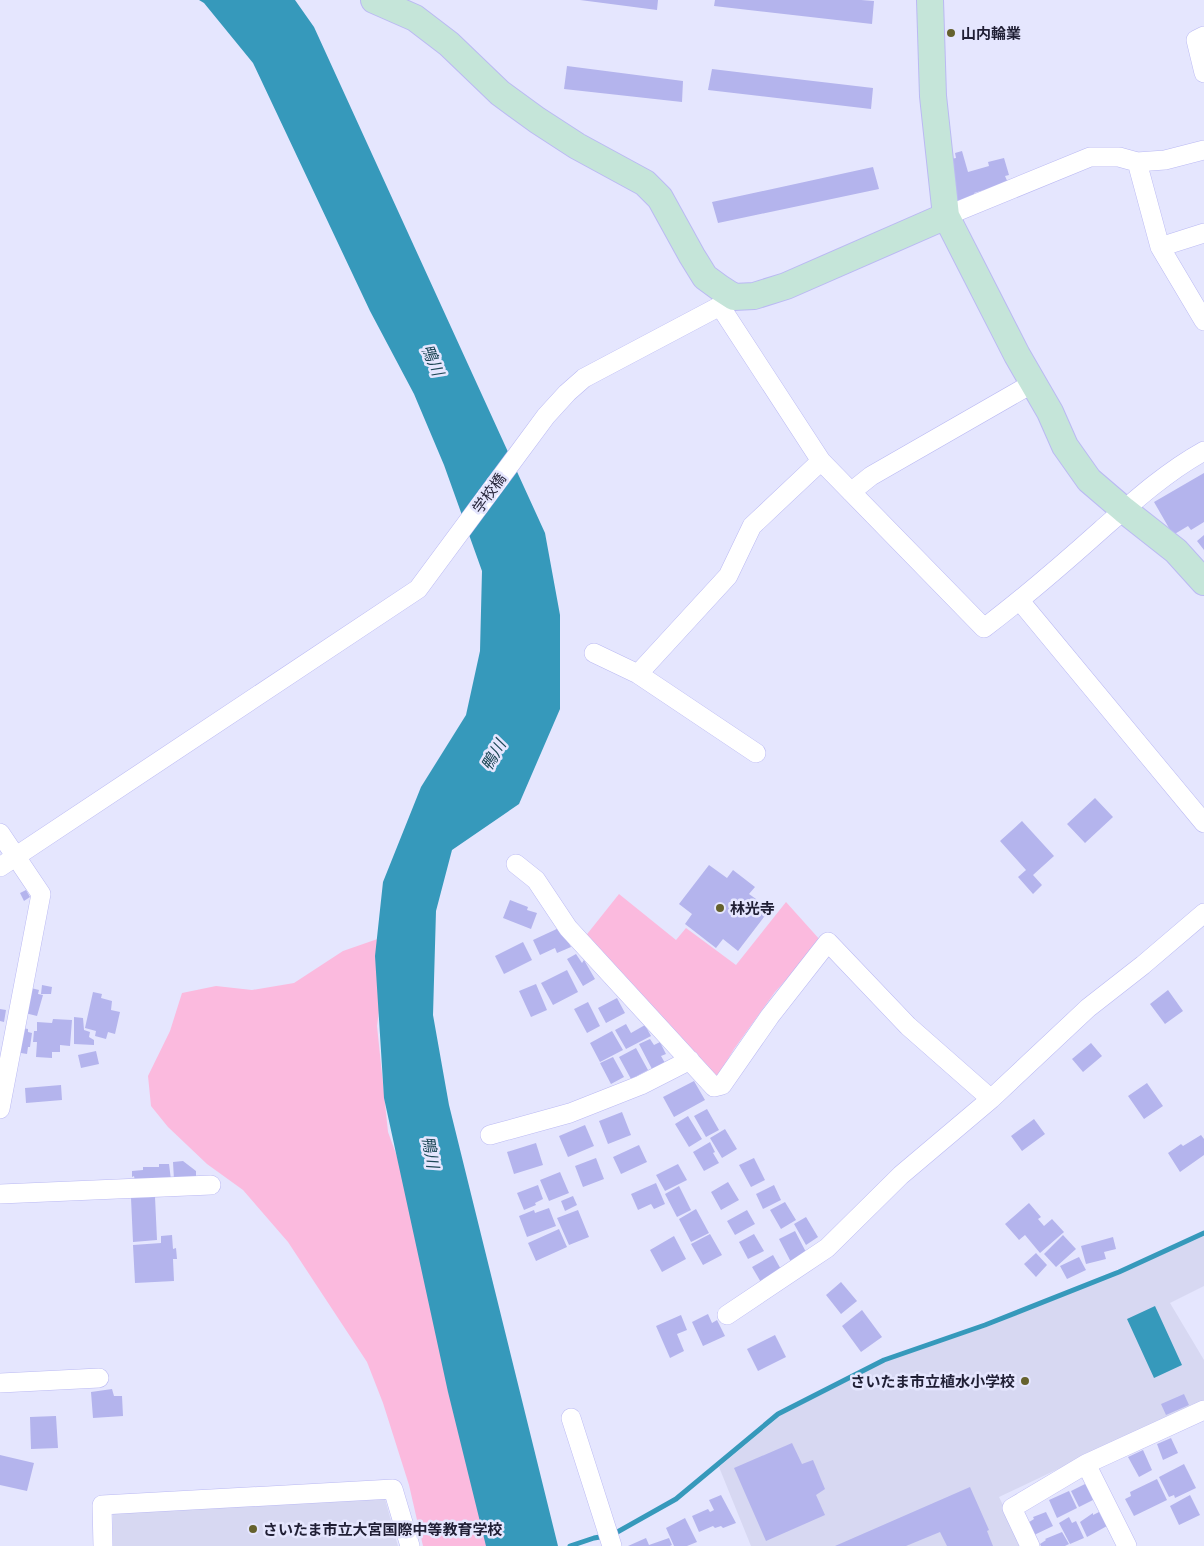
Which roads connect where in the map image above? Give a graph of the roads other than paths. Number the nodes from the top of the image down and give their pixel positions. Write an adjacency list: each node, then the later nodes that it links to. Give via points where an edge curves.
1 (374, 0): 10 (street, via 422,23 500,93 537,120 645,183 660,198 705,277 720,288)
2 (930, 0): 7 (street, via 933,96)
3 (1204, 36): 4 (street, via 1196,40)
4 (1204, 73)
5 (1204, 150): 6 (street, via 1166,160)
6 (1137, 162): 7 (street, via 1118,157 1090,157); 9 (street)
7 (946, 216): 10 (street, via 786,286); 12 (street)
8 (1204, 233): 9 (street)
9 (1160, 247): 11 (street)
10 (727, 301): 14 (street); 24 (street, 学校橋, via 584,378 566,393 418,589)
11 (1204, 321)
12 (1033, 383): 15 (street, via 871,476); 16 (street, via 1065,446 1089,480)
13 (1204, 451): 16 (street, via 1183,463)
14 (821, 461): 15 (street); 20 (street, via 752,526 728,576)
15 (851, 492): 18 (street, via 984,628)
16 (1124, 510): 17 (street, via 1176,551); 18 (street)
17 (1204, 582)
18 (1020, 601): 22 (street)
19 (594, 653): 20 (street)
20 (638, 674): 21 (street)
21 (756, 753)
22 (1204, 823)
23 (0, 833): 24 (street)
24 (8, 862): 29 (street, via 41,894)
25 (516, 864): 27 (street, via 536,880 568,928)
26 (1204, 912): 28 (street, via 1088,1008)
27 (690, 1060): 28 (street, via 714,1087 722,1084 828,942 908,1026); 30 (street, via 640,1085 570,1113)
28 (991, 1099): 33 (street, via 901,1175 827,1248)
29 (0, 1109)
30 (490, 1135)
31 (211, 1185): 32 (street)
32 (0, 1194)
33 (727, 1315)
34 (99, 1378): 35 (street)
35 (0, 1383)
36 (1204, 1410): 38 (street)
37 (571, 1418): 41 (street)
38 (1086, 1464): 42 (street, via 1012,1508); 43 (street)
39 (103, 1546): 40 (street, via 102,1505 394,1489)
40 (410, 1546)
41 (612, 1546)
42 (1030, 1546)
43 (1127, 1546)

